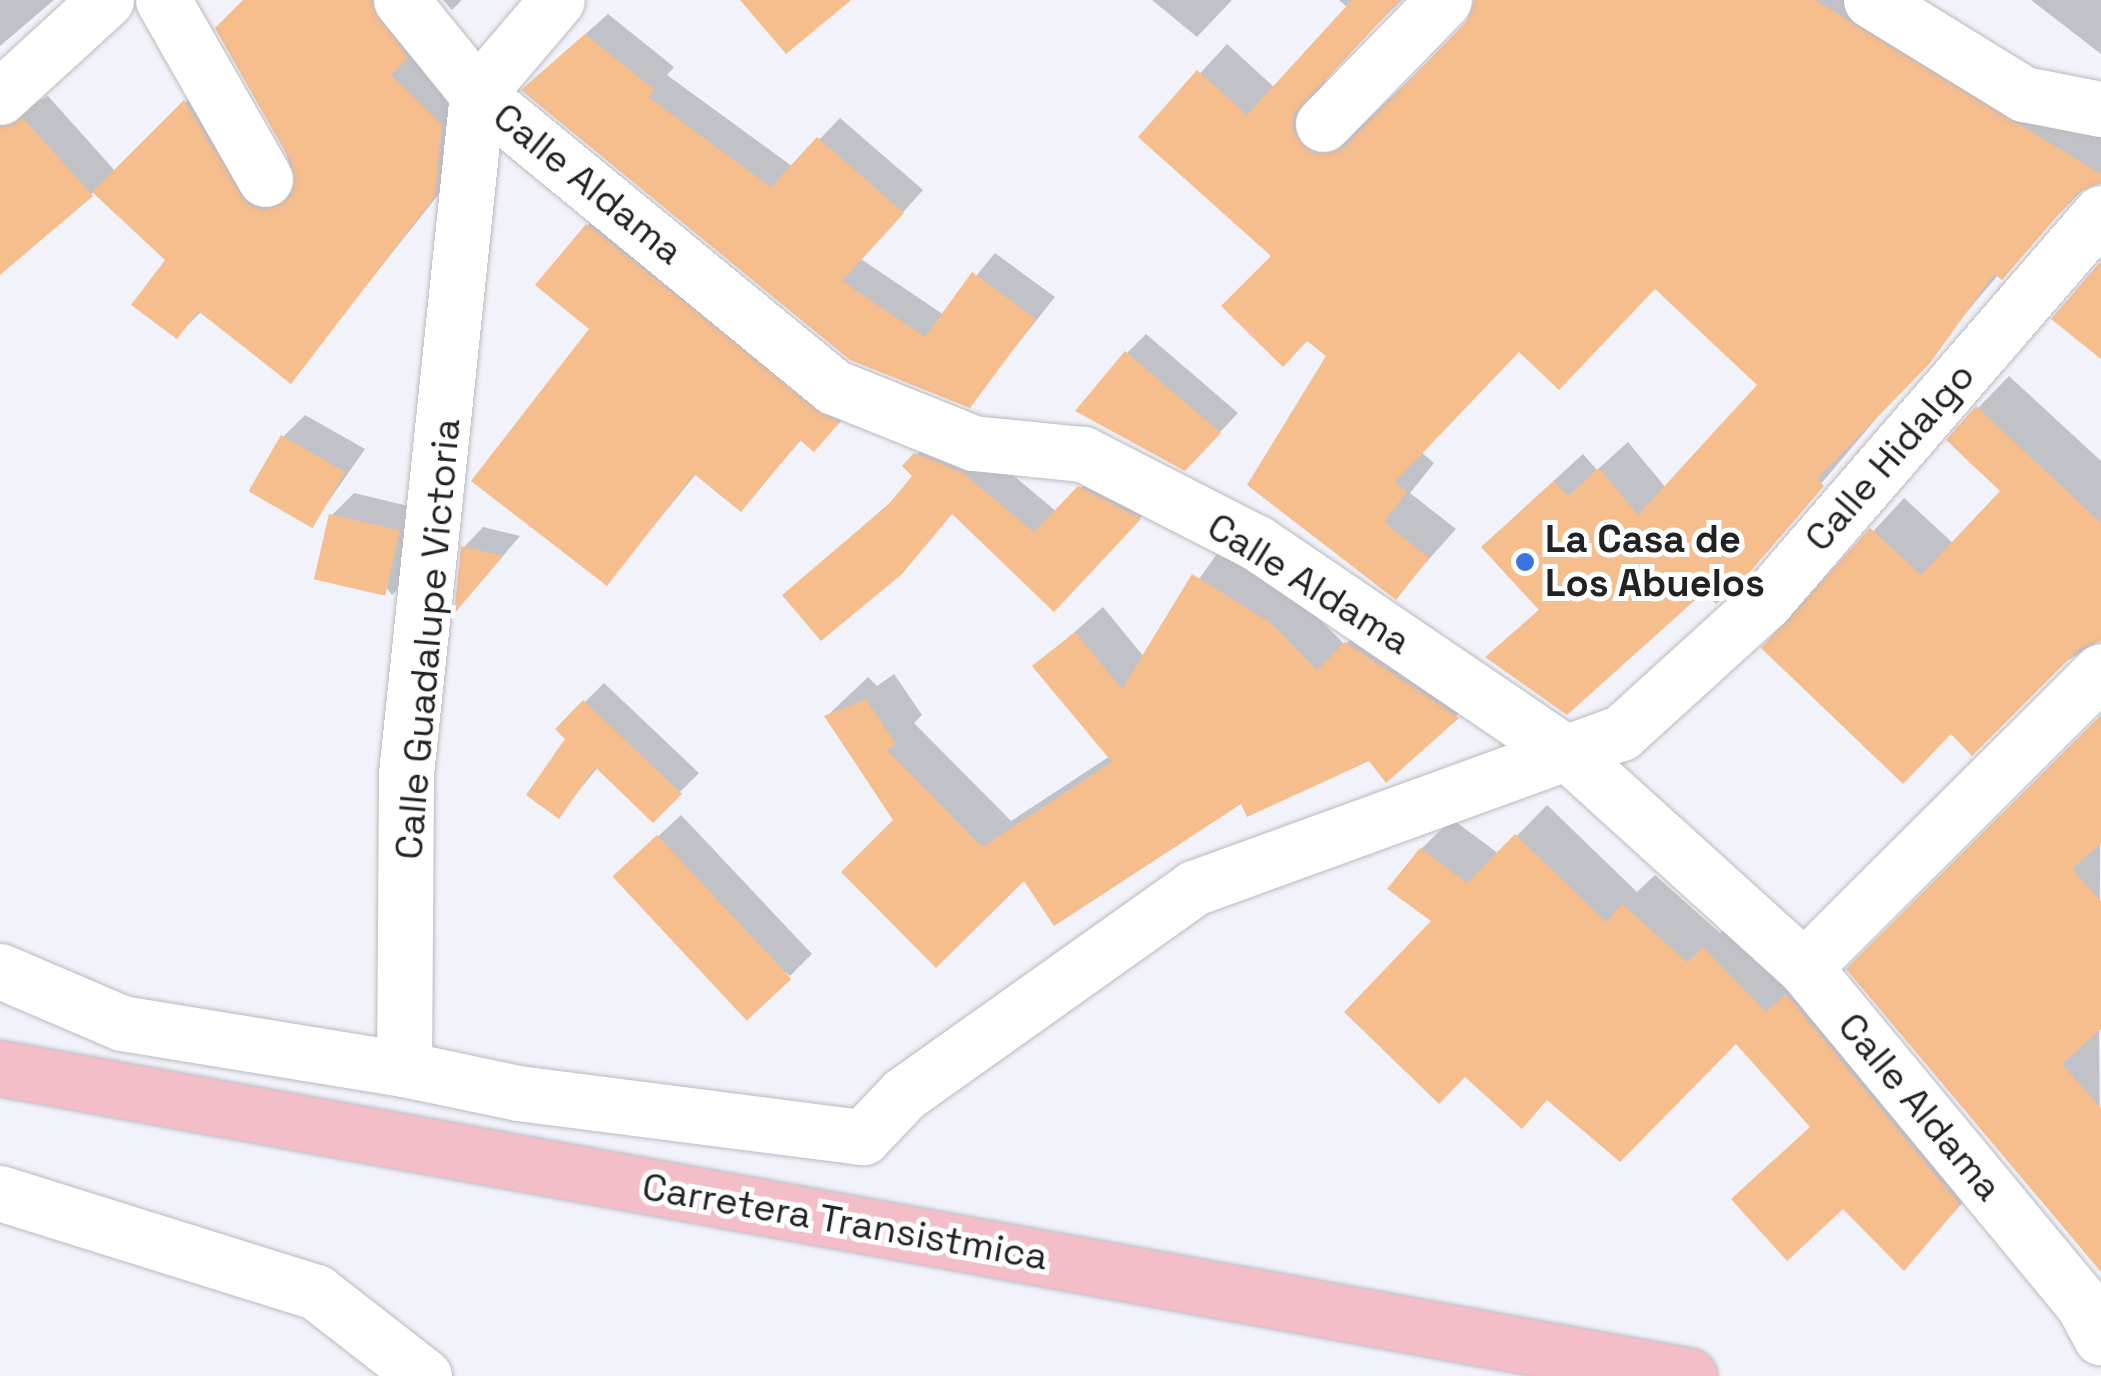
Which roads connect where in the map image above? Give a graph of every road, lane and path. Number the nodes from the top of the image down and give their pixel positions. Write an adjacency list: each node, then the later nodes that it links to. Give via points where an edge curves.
1 (106, 0): 8 (street)
2 (163, 0): 11 (street)
3 (400, 0): 7 (street, Calle Aldama)
4 (557, 0): 7 (street)
5 (1444, 0): 10 (street)
6 (1871, 0): 9 (street, via 2024,94)
7 (477, 94): 14 (street, Calle Aldama, via 834,387 974,442 1083,454 1257,544); 18 (street, Calle Guadalupe Victoria, via 406,774)
8 (0, 97)
9 (2101, 110)
10 (1322, 124)
11 (265, 178)
12 (2101, 213): 14 (street, Calle Hidalgo, via 1764,602 1633,724)
13 (2101, 671): 15 (street)
14 (1571, 756): 15 (street, Calle Aldama); 18 (street, Calle Hidalgo, via 1194,888 904,1094 863,1136 518,1093)
15 (1804, 967): 20 (street, Calle Aldama, via 2083,1304)
16 (0, 971): 18 (street, via 122,1024)
17 (0, 1068): 22 (main road, Carretera Transistmica)
18 (404, 1069)
19 (0, 1193): 21 (street, via 316,1292)
20 (2101, 1338)
21 (424, 1376)
22 (1689, 1376)

